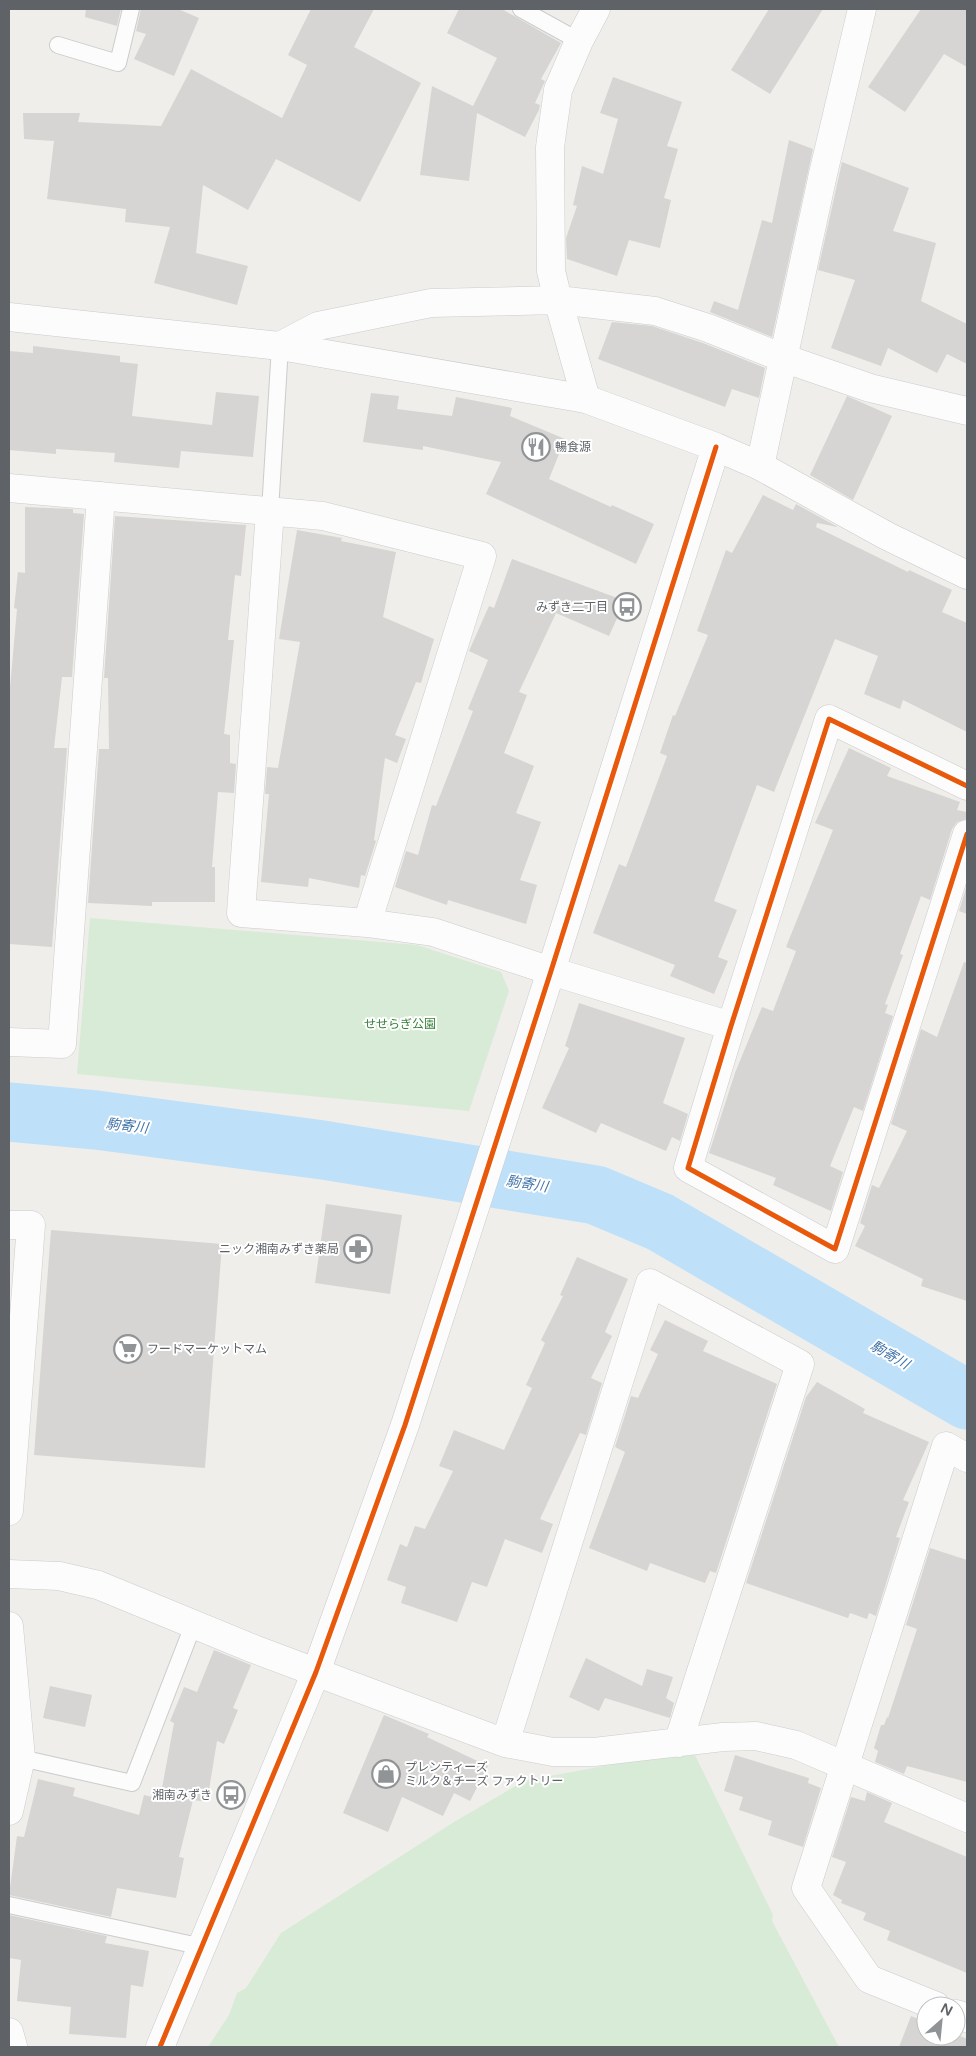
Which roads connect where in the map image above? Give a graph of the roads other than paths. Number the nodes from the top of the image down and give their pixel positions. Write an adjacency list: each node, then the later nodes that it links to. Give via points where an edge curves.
1 (131, 9): 6 (lane, via 118,63)
2 (521, 9): 5 (lane)
3 (596, 9): 5 (street)
4 (862, 9): 10 (street)
5 (579, 41): 7 (street, via 558,90 550,147 551,271)
6 (58, 45)
7 (558, 300): 9 (street, via 431,303 318,326); 10 (street, via 655,312 708,328); 11 (street)
8 (9, 318): 9 (street)
9 (280, 346): 11 (street); 17 (lane)
10 (783, 358): 12 (street, via 870,388); 14 (street)
11 (586, 399): 13 (street)
12 (967, 411)
13 (716, 447): 14 (street); 22 (street)
14 (760, 466): 18 (street)
15 (9, 488): 16 (street)
16 (101, 496): 17 (street); 24 (street, via 62,1044)
17 (270, 511): 21 (street, via 242,913); 21 (street, via 323,516 482,556)
18 (967, 576)
19 (967, 786): 23 (street, via 828,719)
20 (967, 834): 23 (street, via 835,1249 688,1168)
21 (367, 923): 22 (street, via 433,932)
22 (551, 972): 23 (street); 31 (street, via 405,1425)
23 (730, 1026)
24 (9, 1042)
25 (9, 1225): 27 (street, via 31,1225)
26 (967, 1458): 35 (street, via 946,1446)
27 (9, 1511)
28 (9, 1574): 29 (street, via 59,1576 98,1585)
29 (194, 1623): 31 (street); 34 (lane, via 132,1783)
30 (9, 1626): 34 (street)
31 (316, 1672): 32 (street); 39 (street)
32 (505, 1743): 33 (street, via 553,1752 594,1752); 33 (street, via 650,1283 800,1364)
33 (678, 1743): 35 (street, via 756,1736 796,1745)
34 (21, 1758): 36 (street)
35 (845, 1765): 37 (street); 40 (street, via 806,1888 869,1979)
36 (9, 1811)
37 (967, 1818)
38 (9, 1906): 39 (lane)
39 (203, 1947): 41 (street)
40 (916, 1998)
41 (160, 2047)

